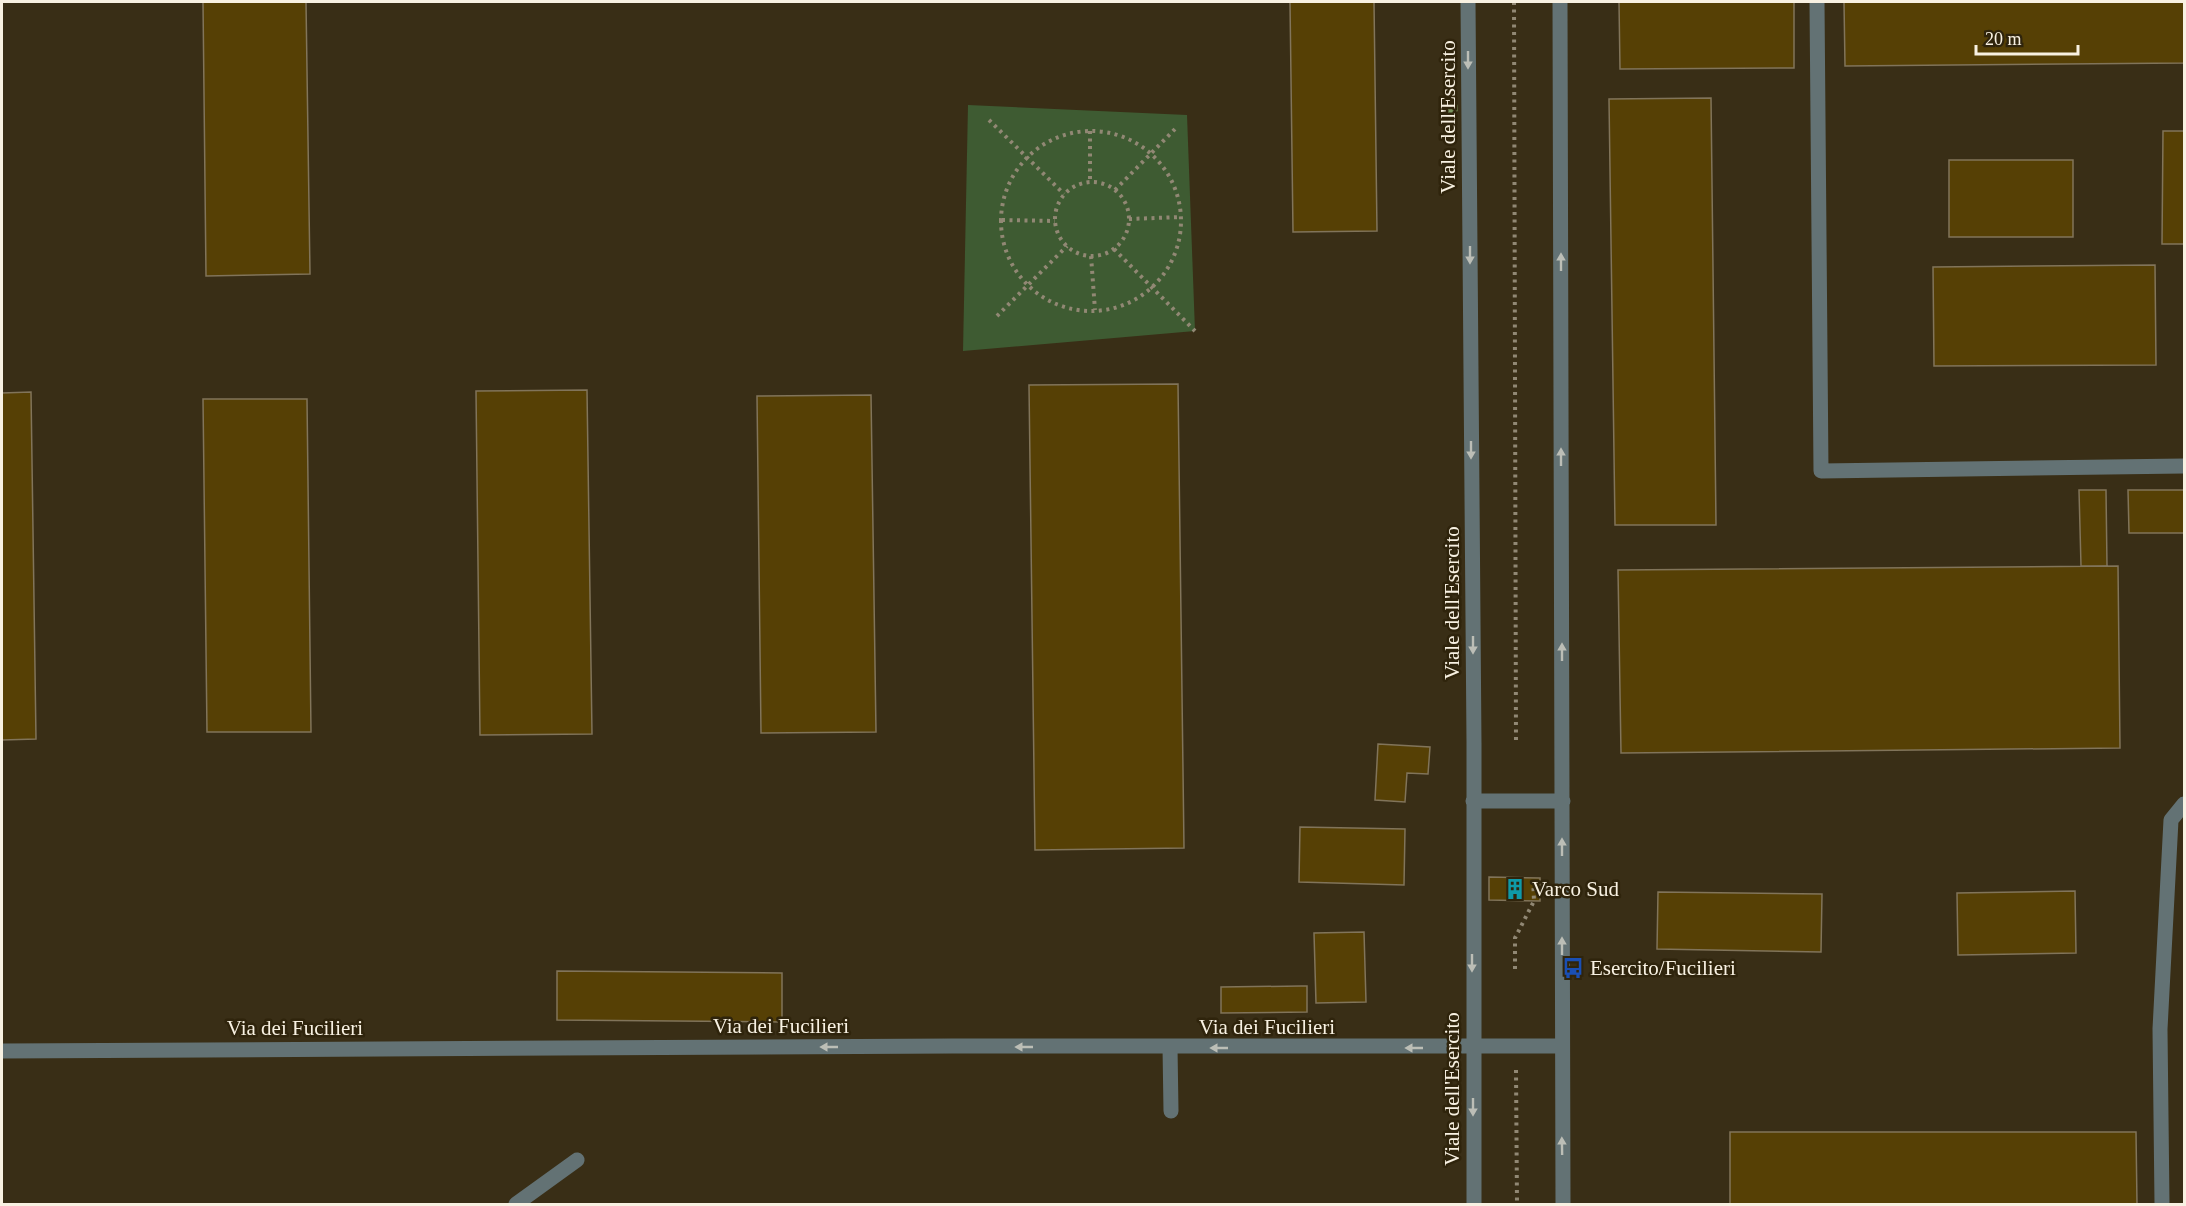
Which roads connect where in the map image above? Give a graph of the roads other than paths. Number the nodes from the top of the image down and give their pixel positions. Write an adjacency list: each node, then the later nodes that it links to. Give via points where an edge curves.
1 (1468, 2): 5 (street, Viale dell'Esercito, one-way to 5)
2 (1560, 2): 6 (street, one-way to 2)
3 (1817, 2): 4 (street, via 1821,471)
4 (2184, 466)
5 (1473, 801): 6 (street); 11 (street, Viale dell'Esercito, one-way to 11)
6 (1563, 801): 10 (street, one-way to 6)
7 (2184, 804): 8 (street)
8 (2178, 819): 18 (street, via 2160,1029)
9 (1170, 1047): 11 (street, Via dei Fucilieri, one-way to 9); 12 (street, Via dei Fucilieri, one-way to 12); 13 (street)
10 (1561, 1047): 11 (street, Via dei Fucilieri); 17 (street, one-way to 10)
11 (1472, 1048): 16 (street, Viale dell'Esercito, one-way to 16)
12 (2, 1051)
13 (1171, 1111)
14 (577, 1160): 15 (street)
15 (516, 1204)
16 (1474, 1204)
17 (1563, 1204)
18 (2162, 1204)

